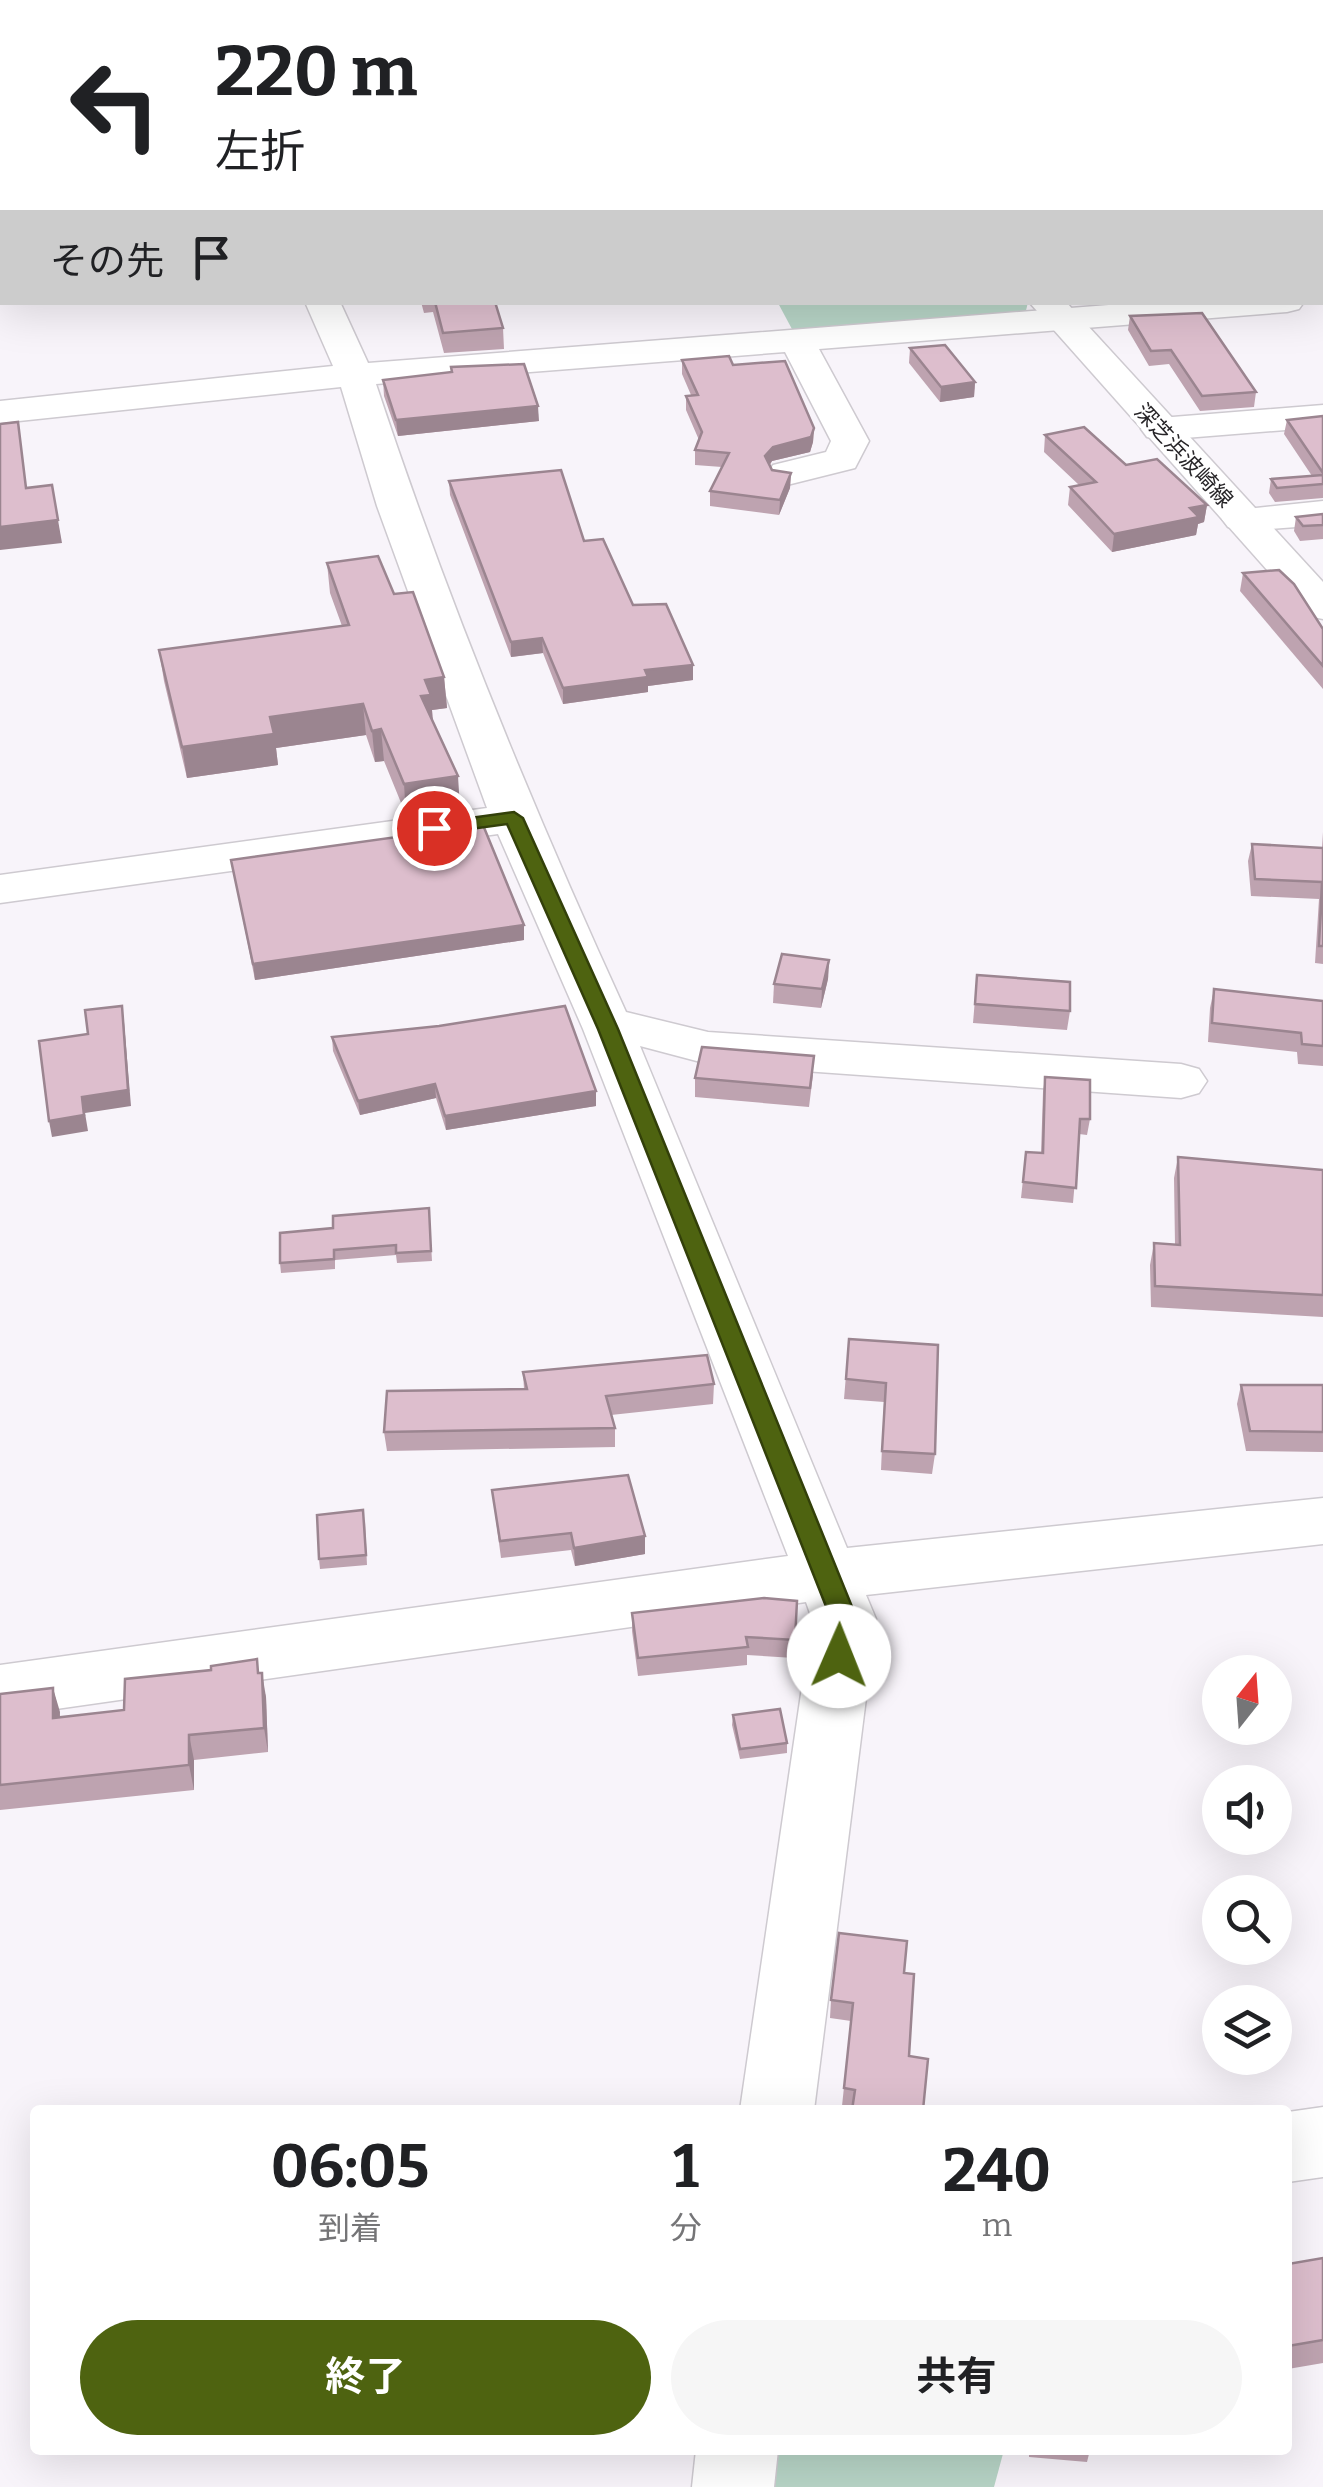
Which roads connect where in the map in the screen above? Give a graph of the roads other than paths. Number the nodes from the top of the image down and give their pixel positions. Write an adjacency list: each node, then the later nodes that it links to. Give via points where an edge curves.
1 (323, 305): 5 (street)
2 (1200, 305): 3 (street)
3 (1054, 310): 4 (street); 8 (street, 深芝浜波崎線)
4 (797, 341): 5 (street); 9 (street, via 850,442 842,460)
5 (355, 375): 6 (street); 13 (street)
6 (0, 412)
7 (1323, 416): 8 (street)
8 (1160, 429): 11 (street, 深芝浜波崎線)
9 (787, 473)
10 (1323, 513): 11 (street)
11 (1242, 519): 12 (street, 深芝浜波崎線)
12 (1323, 608)
13 (514, 818): 14 (street); 15 (street)
14 (0, 889)
15 (608, 1029): 16 (street, via 631,1028 708,1048); 18 (street)
16 (1180, 1081)
17 (1323, 1521): 18 (street)
18 (826, 1575): 19 (street); 20 (street, via 844,1619)
19 (0, 1691)
20 (779, 2105)
21 (1323, 2142): 22 (street)
22 (1292, 2146)
23 (736, 2455): 24 (street)
24 (733, 2487)

